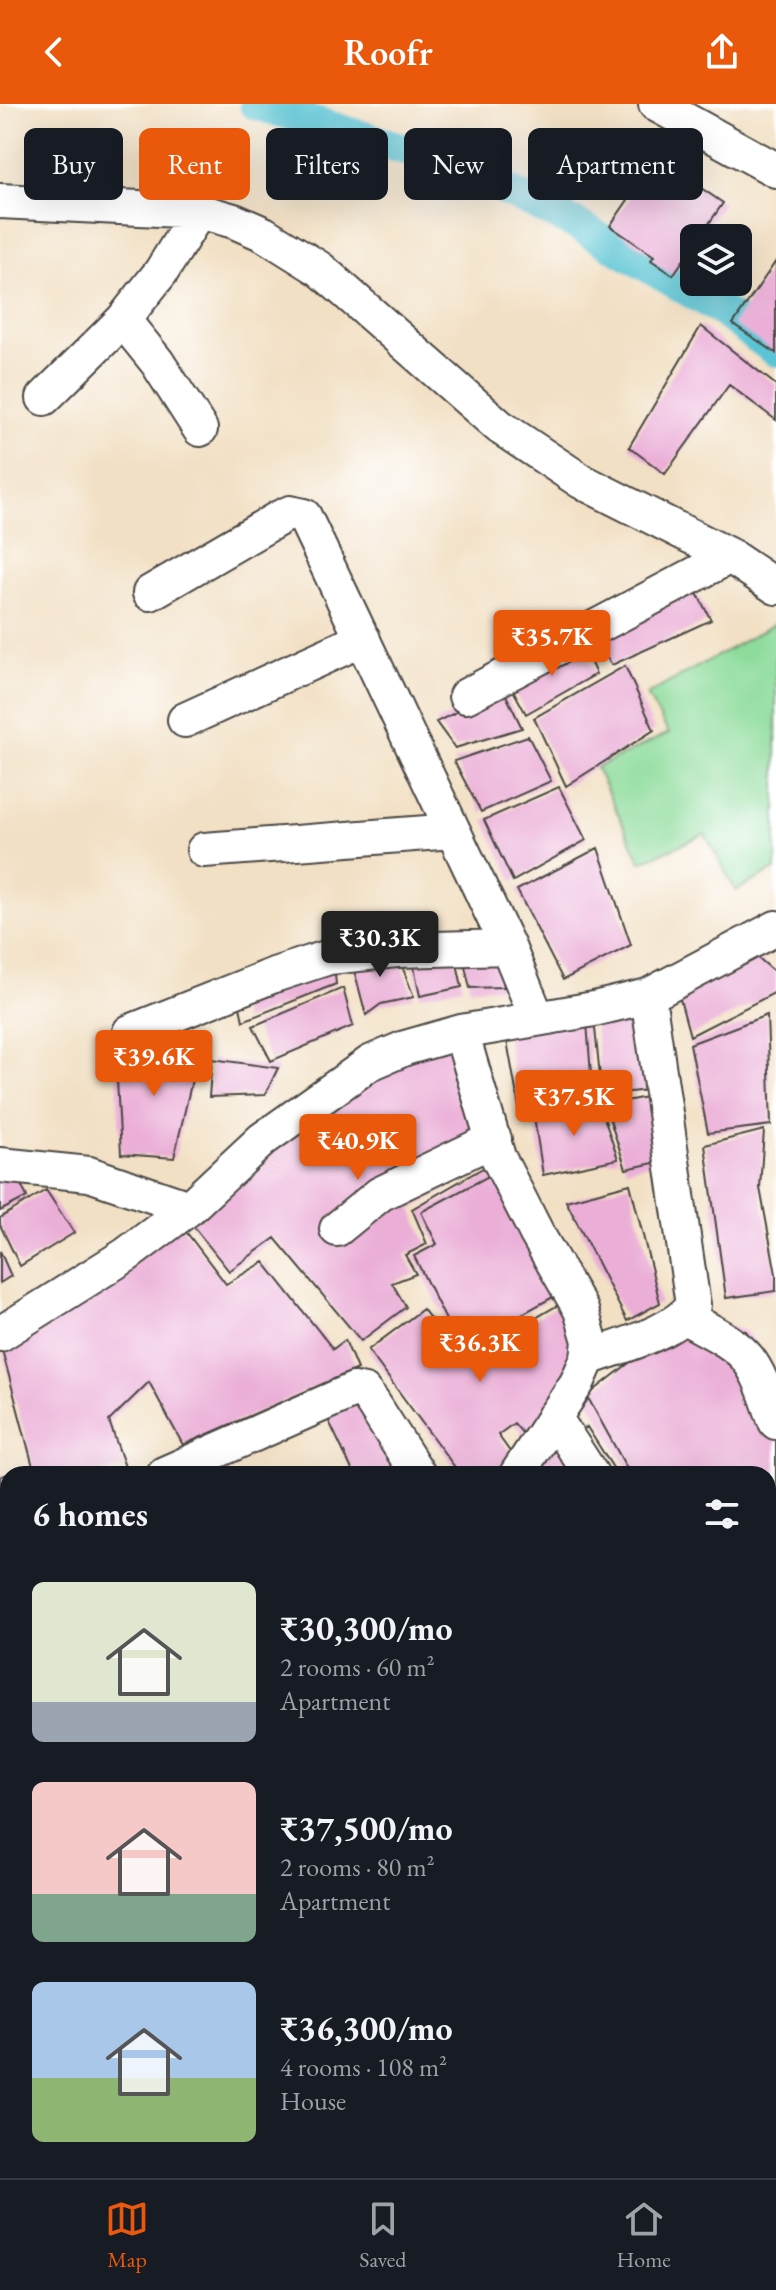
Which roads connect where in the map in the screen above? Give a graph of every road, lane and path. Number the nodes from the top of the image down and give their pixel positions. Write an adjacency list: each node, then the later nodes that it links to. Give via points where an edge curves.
1 (656, 104): 2 (street)
2 (776, 170)
3 (0, 201): 4 (street)
4 (199, 211): 5 (street); 8 (street, via 264,234 320,269 500,427 581,481)
5 (123, 320): 6 (street); 7 (street)
6 (44, 398)
7 (200, 429)
8 (730, 556): 9 (street); 12 (street)
9 (776, 587)
10 (150, 593): 11 (street, via 281,517 298,514 309,523)
11 (363, 639): 13 (street); 14 (street)
12 (466, 696)
13 (185, 720)
14 (453, 831): 15 (street); 17 (street)
15 (204, 850)
16 (776, 928): 18 (street)
17 (508, 947): 19 (street); 20 (street, via 329,957)
18 (648, 996): 19 (street); 26 (street, via 693,1289 693,1305)
19 (537, 1018): 21 (street)
20 (130, 1032)
21 (461, 1032): 22 (street); 24 (street, via 370,1063 263,1139)
22 (494, 1139): 25 (street, via 380,1194); 28 (street, via 537,1234 581,1310 590,1341)
23 (0, 1165): 24 (street, via 89,1174)
24 (189, 1208): 27 (street, via 126,1255)
25 (337, 1229)
26 (685, 1317): 28 (street); 30 (street, via 747,1358)
27 (0, 1334)
28 (588, 1358): 29 (street)
29 (554, 1417): 33 (street); 34 (street)
30 (776, 1422)
31 (182, 1466): 32 (street, via 354,1390 372,1402)
32 (413, 1466)
33 (522, 1466)
34 (586, 1466)

